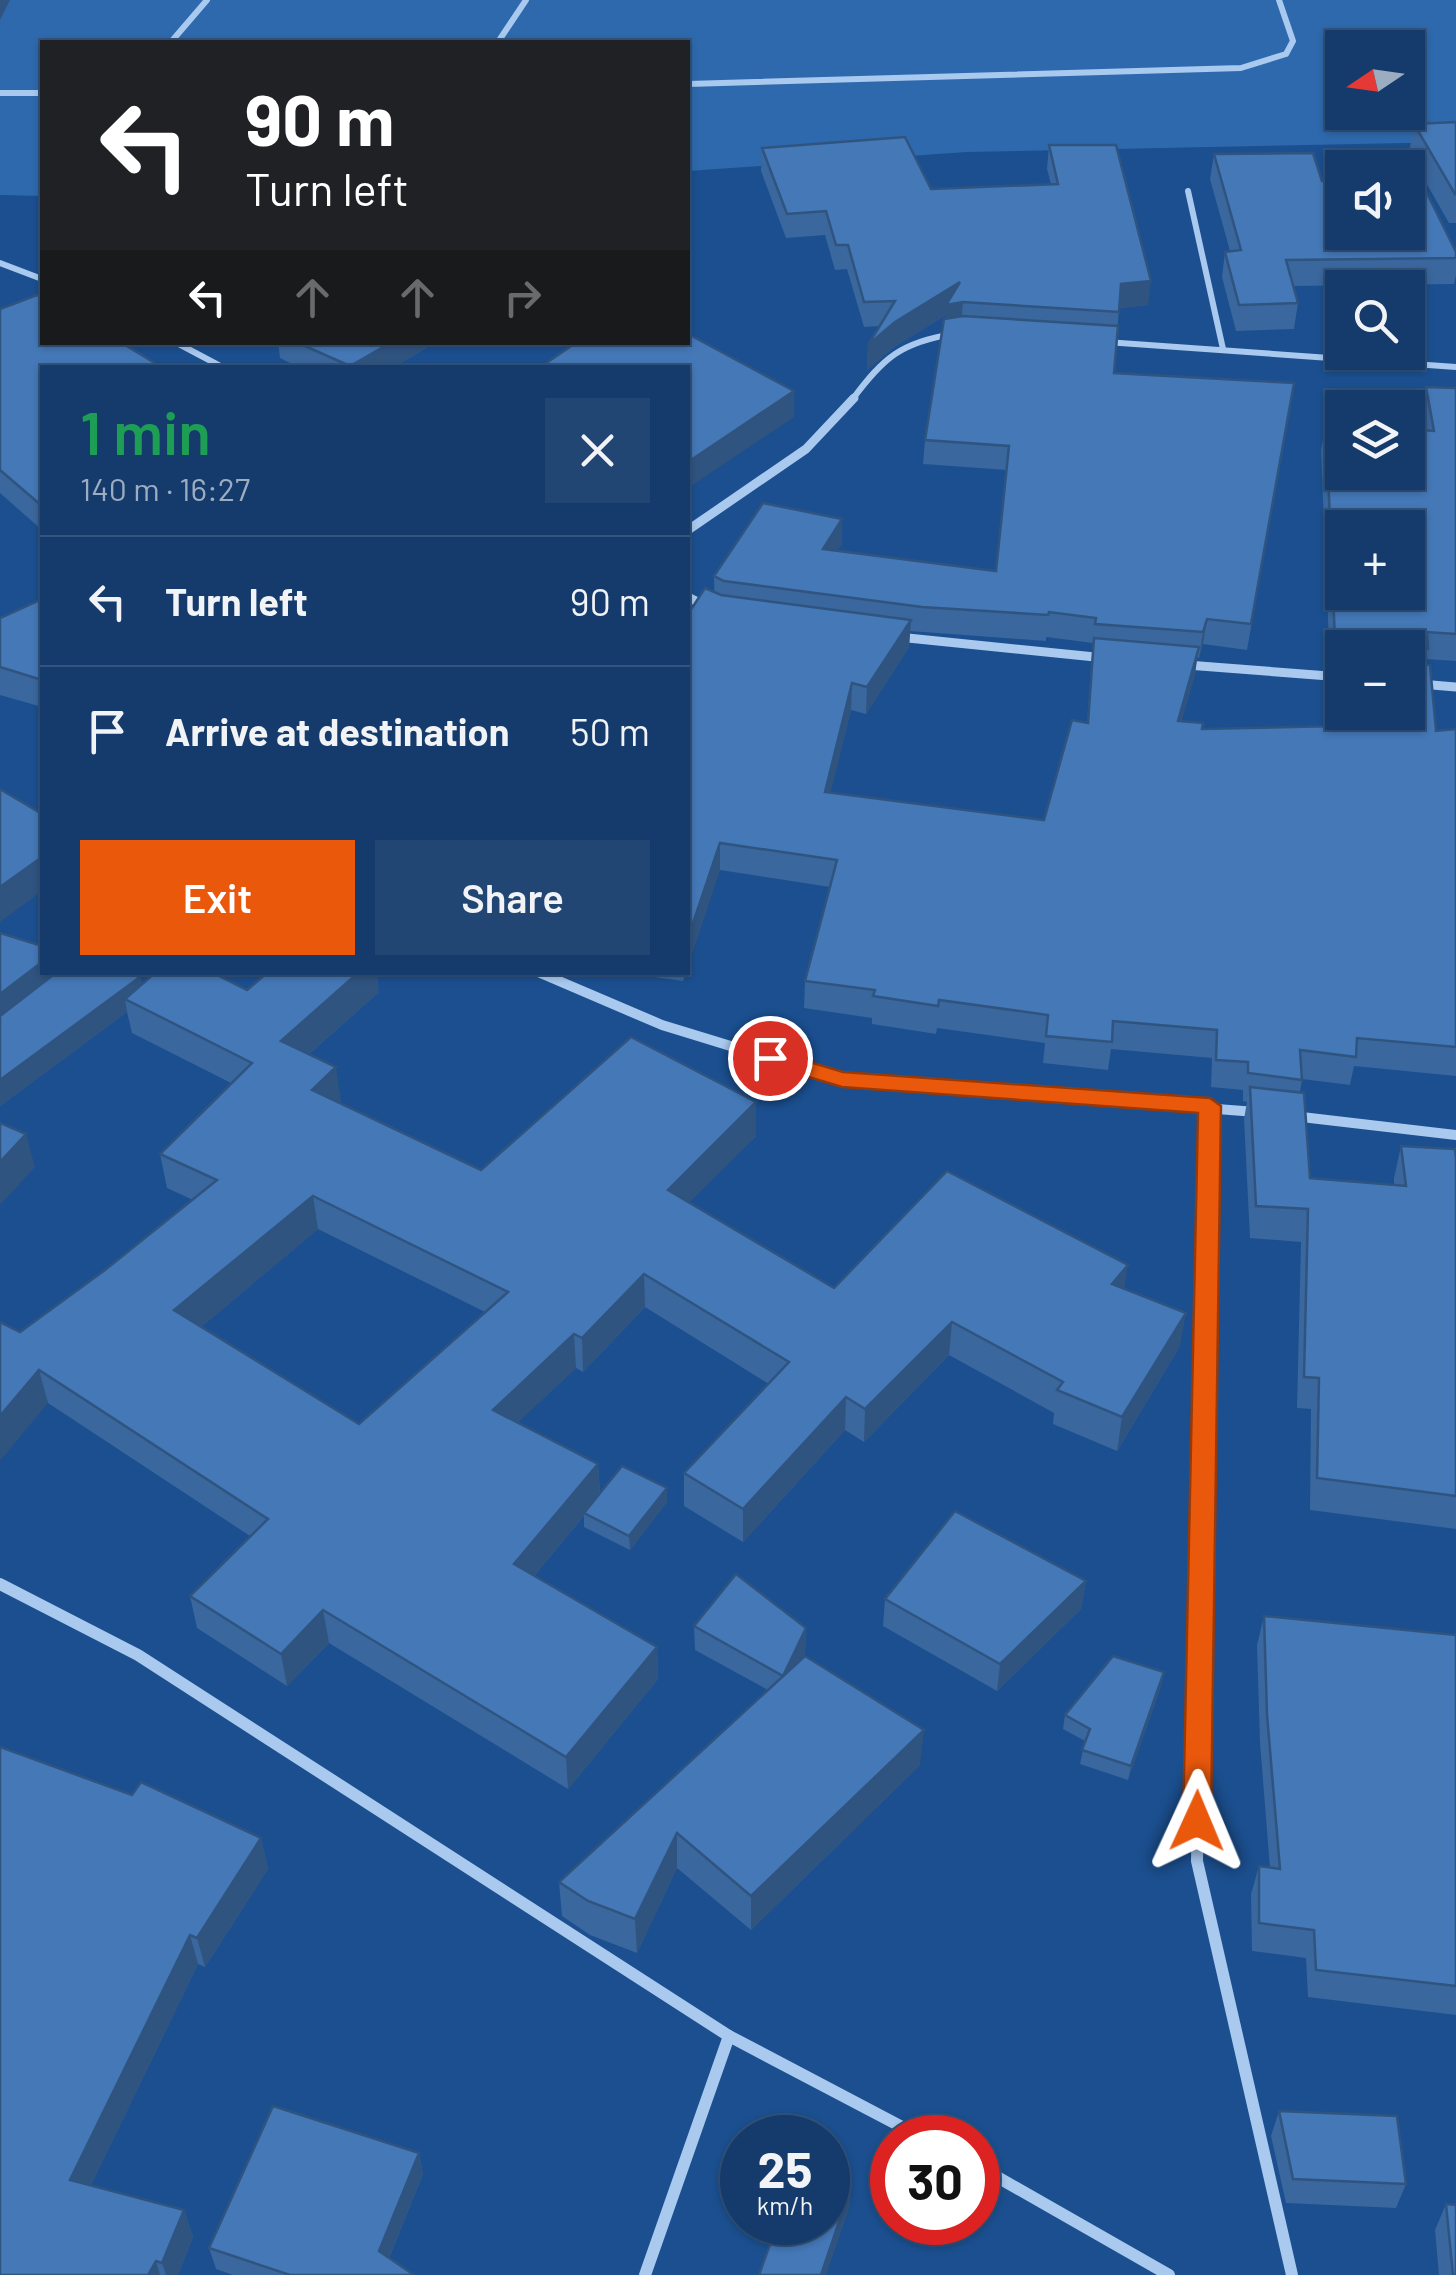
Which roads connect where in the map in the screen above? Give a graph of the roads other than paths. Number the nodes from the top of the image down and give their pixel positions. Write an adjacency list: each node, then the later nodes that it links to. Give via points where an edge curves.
1 (207, 0): 4 (street)
2 (526, 0): 5 (street)
3 (1279, 0): 6 (street, via 1293,41 1286,54 1241,68)
4 (173, 40)
5 (499, 40)
6 (690, 84)
7 (0, 93): 8 (street)
8 (40, 94)
9 (1188, 191): 15 (street)
10 (0, 263): 11 (street)
11 (40, 278)
12 (962, 334): 18 (street, via 900,346 820,437)
13 (1092, 341): 15 (street)
14 (181, 345): 16 (street)
15 (1223, 348): 17 (street)
16 (218, 365)
17 (1456, 367)
18 (690, 529)
19 (690, 598): 20 (street)
20 (722, 614)
21 (878, 635): 22 (street)
22 (1110, 659)
23 (1168, 663): 24 (street)
24 (1325, 676)
25 (1425, 683): 26 (street)
26 (1456, 686)
27 (545, 975): 28 (street, via 662,1025 842,1080)
28 (1210, 1106): 29 (street); 38 (street, via 1196,1861)
29 (1266, 1113)
30 (1286, 1115): 31 (street)
31 (1456, 1135)
32 (0, 1584): 33 (street, via 138,1655)
33 (729, 2036): 34 (street); 36 (street)
34 (879, 2115)
35 (1000, 2178): 37 (street)
36 (645, 2275)
37 (1170, 2275)
38 (1292, 2275)

